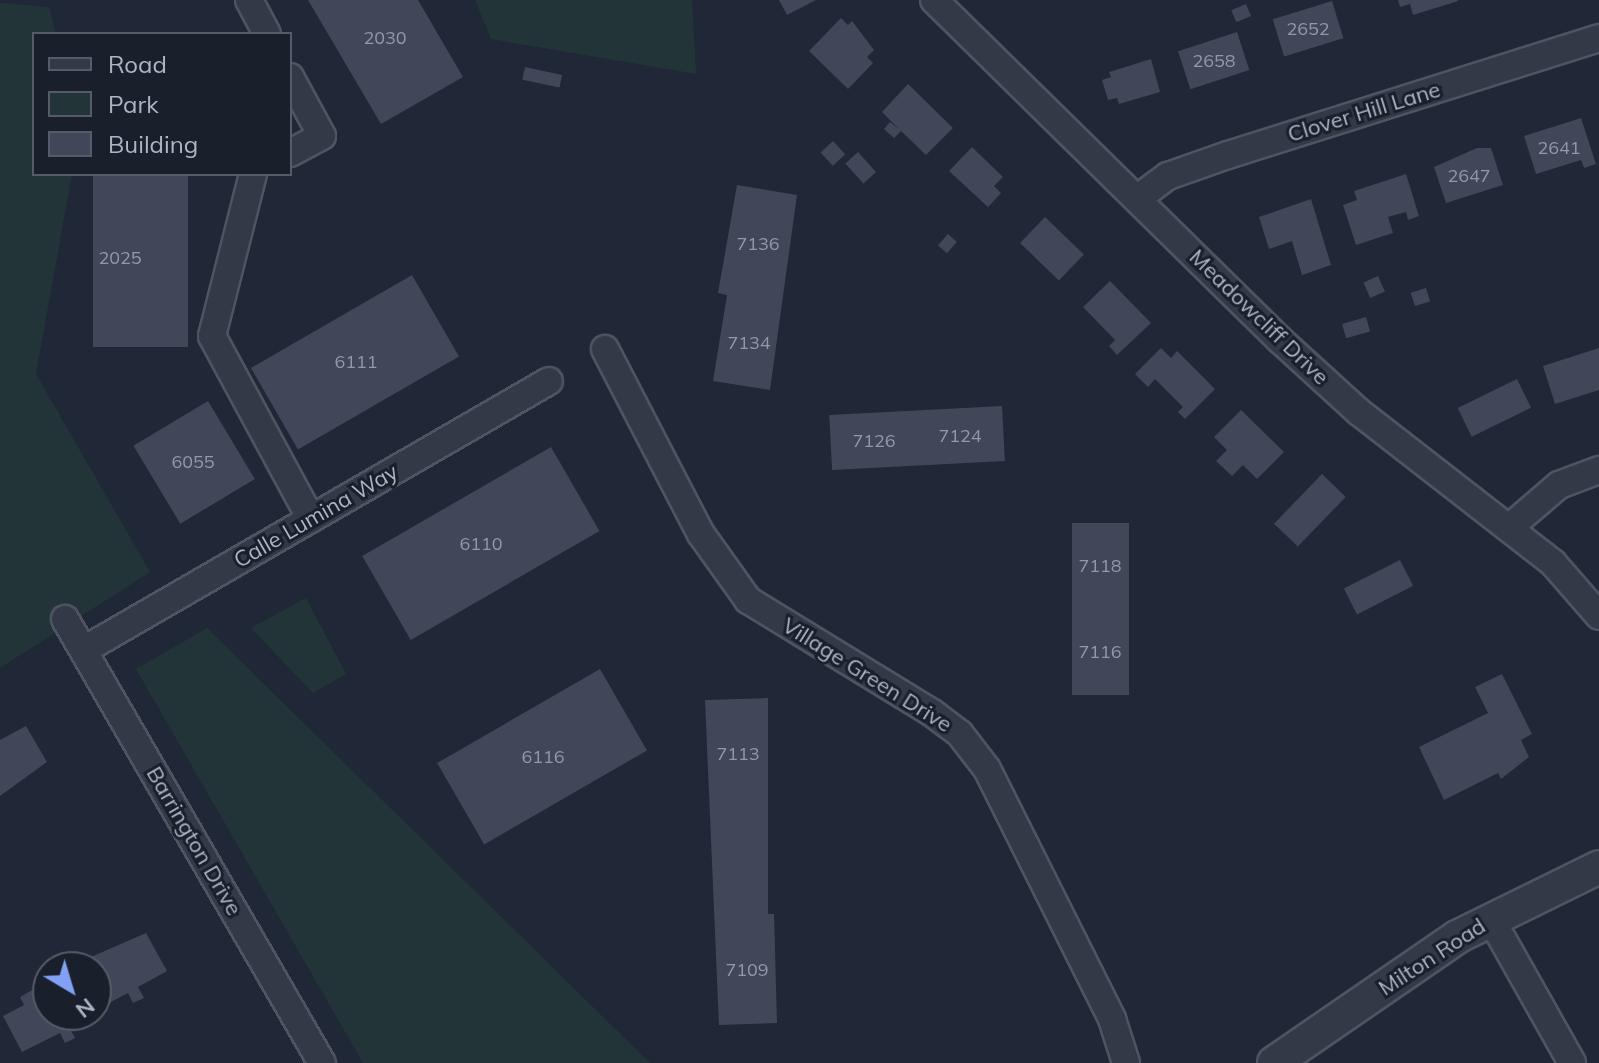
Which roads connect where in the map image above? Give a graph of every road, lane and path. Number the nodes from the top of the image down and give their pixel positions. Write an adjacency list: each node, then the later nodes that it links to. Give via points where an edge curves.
1 (249, 0): 3 (street)
2 (934, 0): 8 (street, Meadowcliff Drive)
3 (266, 32)
4 (1599, 38): 8 (street, Clover Hill Lane, via 1198,165 1168,176)
5 (292, 81): 6 (street, via 322,136)
6 (292, 152)
7 (252, 176): 12 (street, via 212,336)
8 (1137, 199): 13 (street, Meadowcliff Drive, via 1359,412)
9 (605, 349): 20 (street, Village Green Drive, via 701,534 748,600 931,712 960,734 987,769 1112,1019)
10 (549, 381): 12 (street, Calle Lumina Way)
11 (1599, 470): 13 (street, via 1559,485)
12 (311, 519): 16 (street, Calle Lumina Way)
13 (1510, 527): 14 (street, Meadowcliff Drive, via 1553,563)
14 (1599, 616)
15 (65, 619): 16 (street, Barrington Drive)
16 (84, 650): 19 (street, Barrington Drive)
17 (1599, 867): 18 (street, Milton Road)
18 (1491, 919): 21 (street, Milton Road); 22 (street)
19 (322, 1063)
20 (1126, 1063)
21 (1274, 1063)
22 (1572, 1063)

